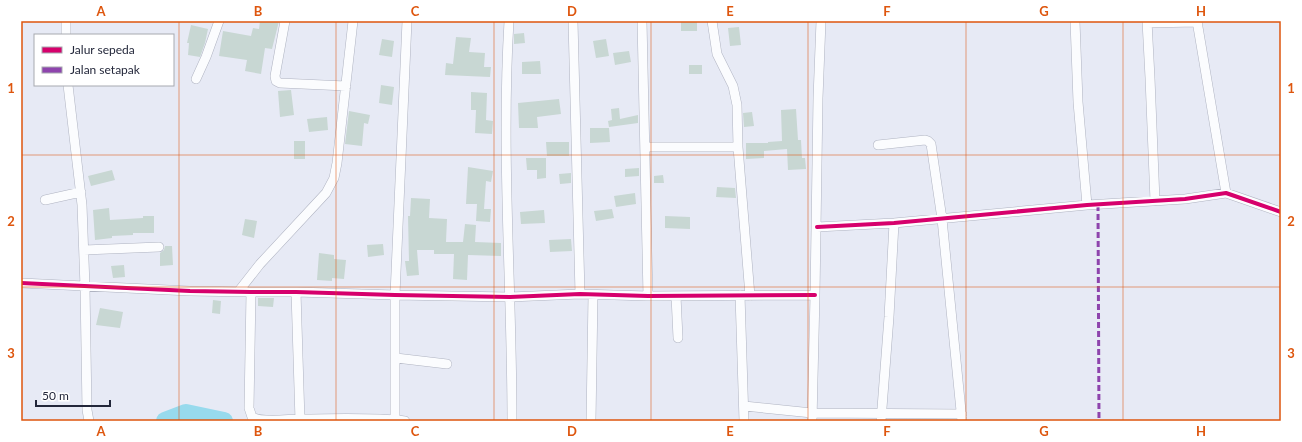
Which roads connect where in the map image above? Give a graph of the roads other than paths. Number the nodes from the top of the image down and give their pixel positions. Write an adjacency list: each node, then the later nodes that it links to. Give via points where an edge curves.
1 (66, 21): 14 (street)
2 (220, 21): 15 (street)
3 (285, 21): 17 (street, via 275,76 277,82)
4 (353, 21): 17 (street)
5 (407, 21): 39 (street)
6 (509, 21): 45 (street, via 506,80)
7 (573, 21): 37 (street)
8 (642, 21): 19 (street)
9 (712, 21): 20 (street, via 717,54 735,92)
10 (821, 21): 29 (street)
11 (1075, 21): 25 (street, via 1078,102)
12 (1197, 21): 13 (street); 22 (street)
13 (1147, 22): 24 (street)
14 (66, 34)
15 (196, 79)
16 (68, 86): 21 (street)
17 (346, 86): 34 (street, via 337,163 332,183 320,200)
18 (878, 145): 27 (street, via 929,141)
19 (645, 147): 20 (street); 41 (street)
20 (738, 147): 44 (street)
21 (81, 192): 23 (street); 31 (street)
22 (1226, 193): 24 (street); 26 (street)
23 (45, 200)
24 (1155, 201): 25 (street)
25 (1087, 205): 27 (street)
26 (1281, 212)
27 (942, 219): 28 (street); 52 (street)
28 (894, 223): 29 (street); 51 (street)
29 (817, 227): 38 (street)
30 (159, 247): 31 (street)
31 (84, 250): 33 (street)
32 (21, 283): 33 (street)
33 (86, 287): 34 (street); 55 (street)
34 (238, 292): 35 (street)
35 (251, 292): 36 (street); 53 (street, via 250,414 260,420)
36 (296, 292): 39 (street); 53 (street)
37 (580, 294): 40 (street); 45 (street)
38 (816, 294): 44 (street); 50 (street)
39 (395, 295): 45 (street); 47 (street)
40 (593, 295): 41 (street); 58 (street)
41 (648, 296): 42 (street)
42 (676, 296): 43 (street); 46 (street)
43 (740, 296): 44 (street); 49 (street)
44 (750, 296)
45 (510, 297): 57 (street)
46 (678, 338)
47 (396, 358): 48 (street); 54 (street)
48 (446, 364)
49 (744, 406): 50 (street); 59 (street)
50 (812, 417): 51 (street)
51 (881, 418): 52 (street)
52 (962, 418)
53 (300, 420): 54 (street)
54 (395, 420): 56 (street)
55 (89, 421)
56 (405, 421)
57 (512, 421)
58 (591, 421)
59 (744, 421)

